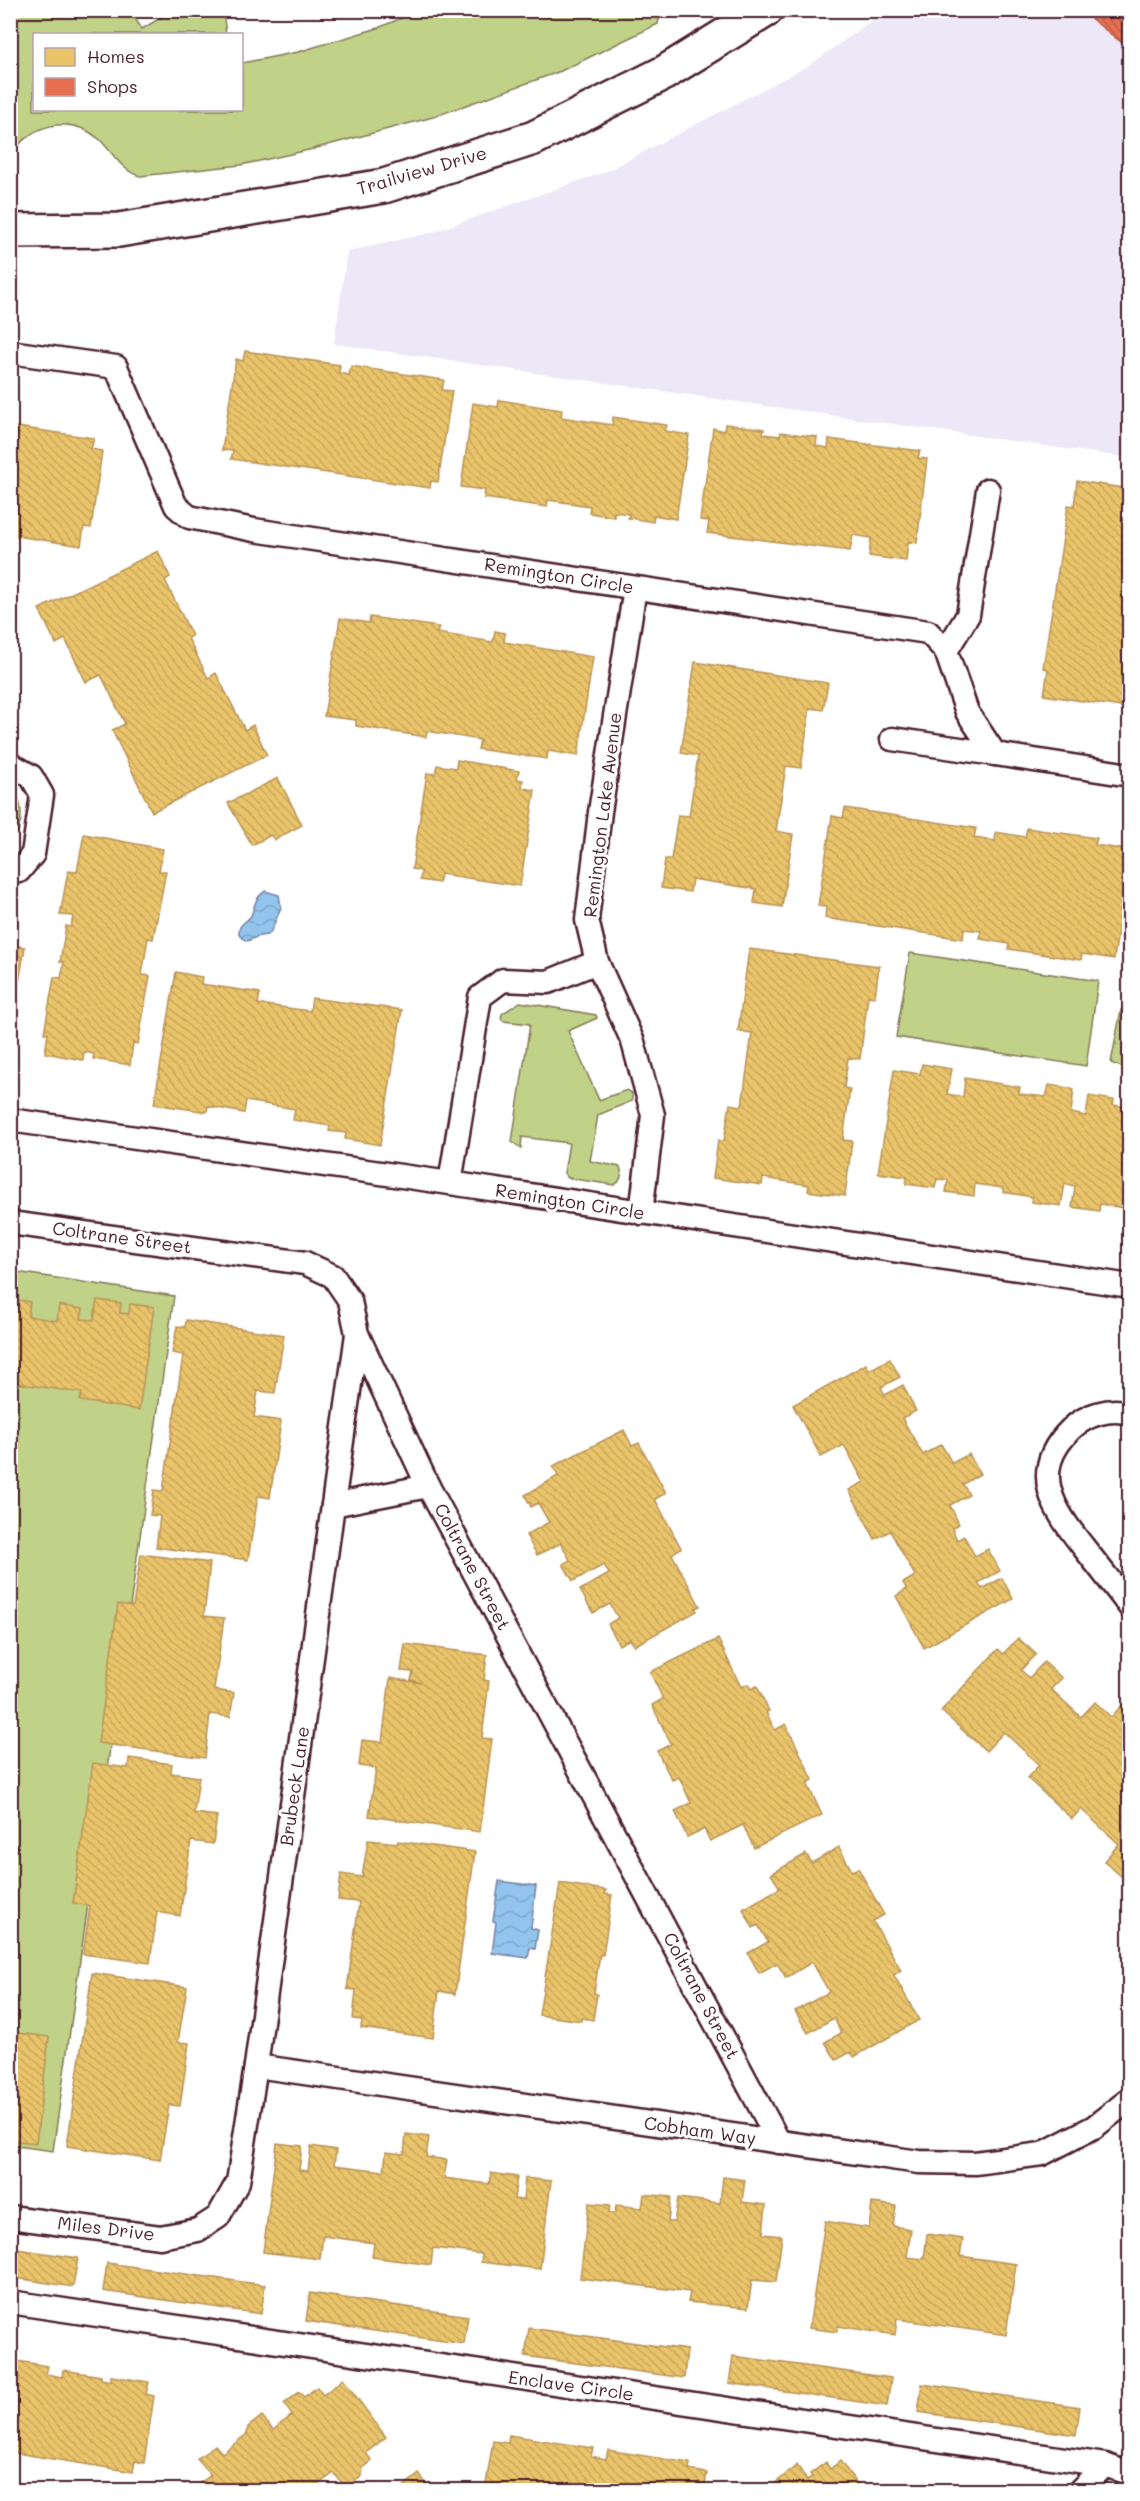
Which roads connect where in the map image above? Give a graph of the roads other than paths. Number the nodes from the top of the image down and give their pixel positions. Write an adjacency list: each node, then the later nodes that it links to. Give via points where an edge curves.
1 (766, 10): 2 (street, Trailview Drive, via 664,73 534,138 384,186 119,230)
2 (10, 231)
3 (10, 352): 5 (lane, Remington Circle, via 116,367 176,506 189,517)
4 (988, 490): 6 (lane, via 968,615)
5 (635, 588): 6 (lane, Remington Circle, via 928,632); 12 (lane, Remington Lake Avenue, via 587,920)
6 (946, 651): 8 (lane, Remington Circle, via 968,712)
7 (892, 739): 8 (lane)
8 (995, 754): 10 (lane)
9 (10, 764): 11 (lane, via 31,776 42,795 33,855 19,871)
10 (1130, 775)
11 (10, 872)
12 (597, 962): 14 (lane, via 548,982 503,980 480,997); 15 (lane, Remington Lake Avenue, via 633,1042 653,1115)
13 (10, 1120): 14 (lane, Remington Circle)
14 (450, 1183): 15 (lane, Remington Circle)
15 (641, 1213): 17 (lane, Remington Circle)
16 (10, 1223): 18 (lane, Coltrane Street, via 305,1263 333,1276 350,1301)
17 (1130, 1286)
18 (357, 1334): 20 (lane, Coltrane Street); 21 (lane, Brubeck Lane)
19 (1130, 1413): 22 (lane, via 1110,1411 1078,1422 1060,1439 1050,1460 1047,1480 1060,1517)
20 (428, 1486): 21 (lane); 25 (lane, Coltrane Street)
21 (333, 1505): 23 (lane, Brubeck Lane)
22 (1130, 1607)
23 (256, 2066): 25 (lane, Cobham Way); 26 (lane, Miles Drive, via 238,2182 218,2217 198,2230 160,2237)
24 (1128, 2100): 25 (lane, Cobham Way, via 1083,2132 1042,2154 975,2163 919,2162)
25 (779, 2142)
26 (10, 2217)
27 (10, 2302): 28 (lane, Enclave Circle)
28 (1106, 2465): 29 (lane, Enclave Circle); 30 (lane)
29 (1130, 2474)
30 (1080, 2490)

